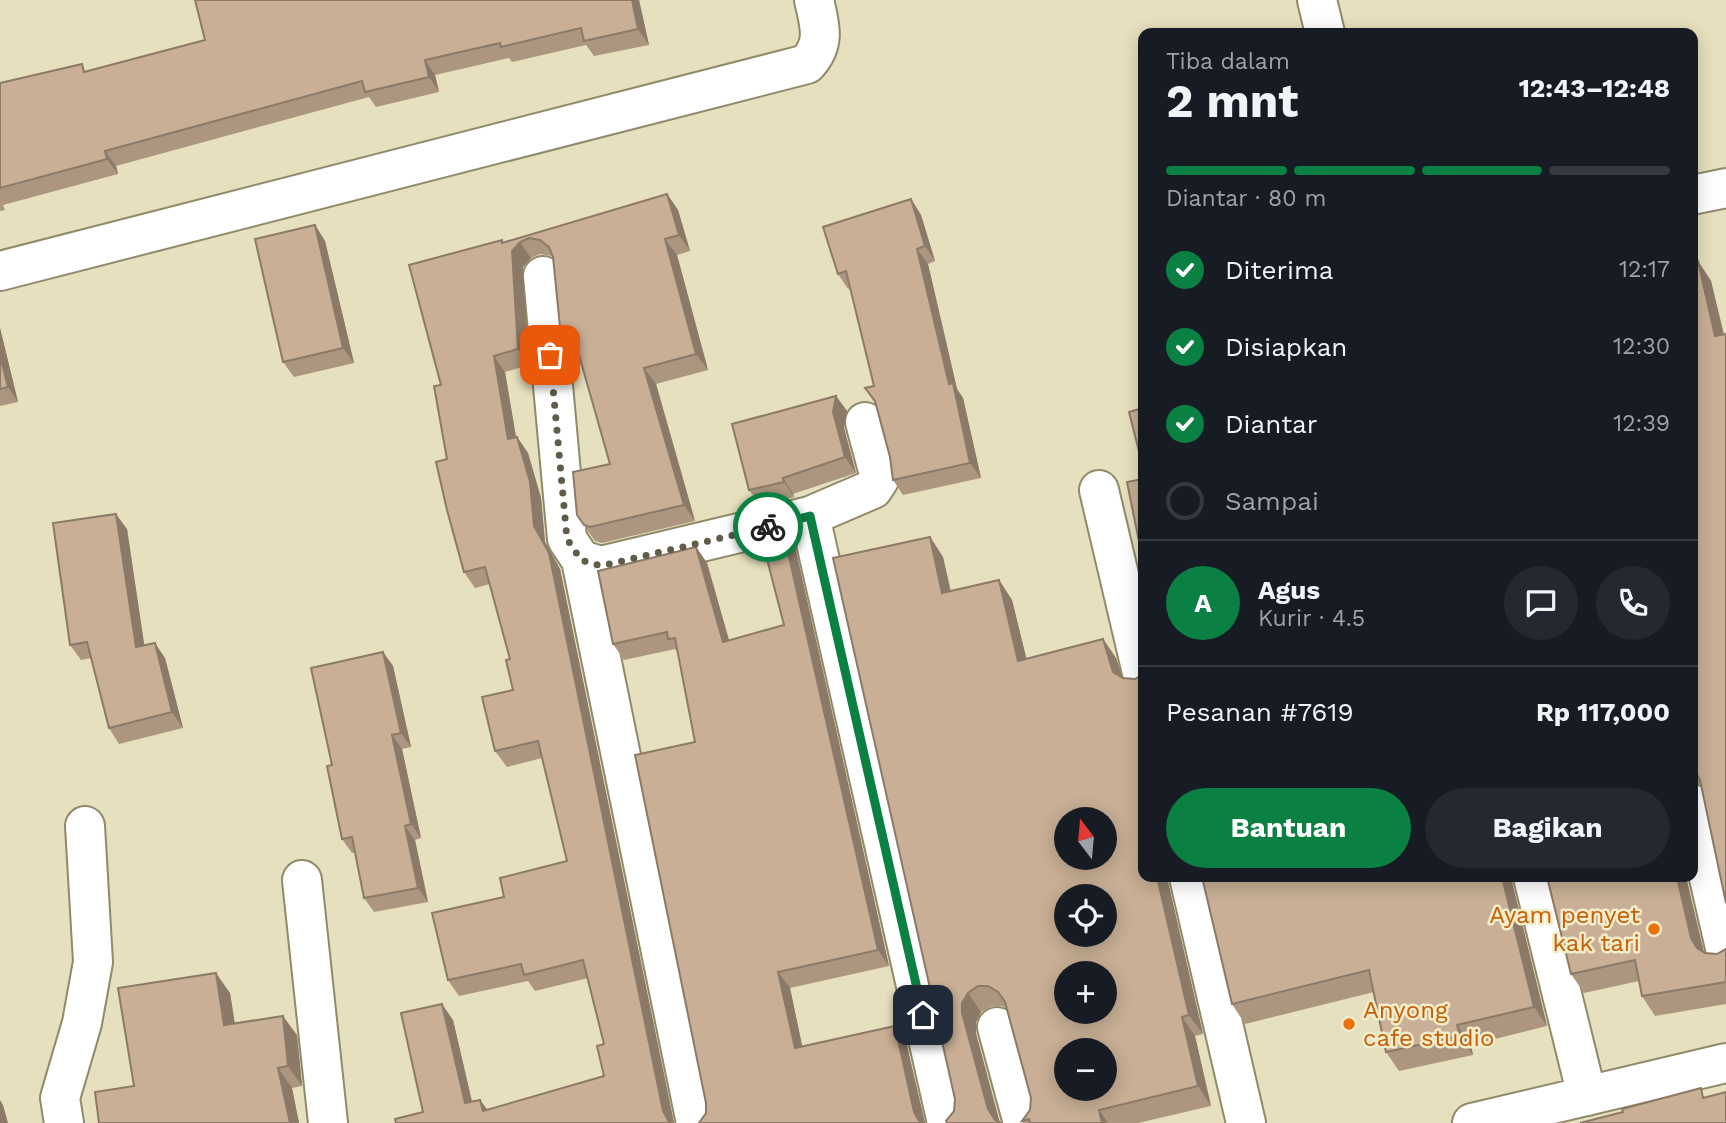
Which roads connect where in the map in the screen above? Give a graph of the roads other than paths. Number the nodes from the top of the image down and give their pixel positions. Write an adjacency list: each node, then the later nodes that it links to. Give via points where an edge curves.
1 (814, 0): 6 (street, via 822,37 807,64)
2 (1317, 0): 3 (street)
3 (1324, 28)
4 (1726, 188): 5 (street)
5 (1698, 194)
6 (0, 271)
7 (543, 276): 11 (street, via 567,539)
8 (865, 422): 10 (street, via 880,478 873,489)
9 (1099, 490): 12 (street)
10 (810, 516): 11 (street, via 601,566); 26 (street)
11 (581, 560): 25 (street)
12 (1138, 656)
13 (85, 826): 23 (street, via 93,962 82,1023 60,1098)
14 (1698, 830): 18 (street)
15 (302, 880): 24 (street)
16 (1190, 882): 28 (street)
17 (1534, 882): 21 (street)
18 (1726, 952)
19 (997, 1027): 27 (street)
20 (1726, 1063): 21 (street)
21 (1587, 1096): 22 (street)
22 (1487, 1121)
23 (64, 1123)
24 (328, 1123)
25 (696, 1123)
26 (947, 1123)
27 (1023, 1123)
28 (1246, 1123)

